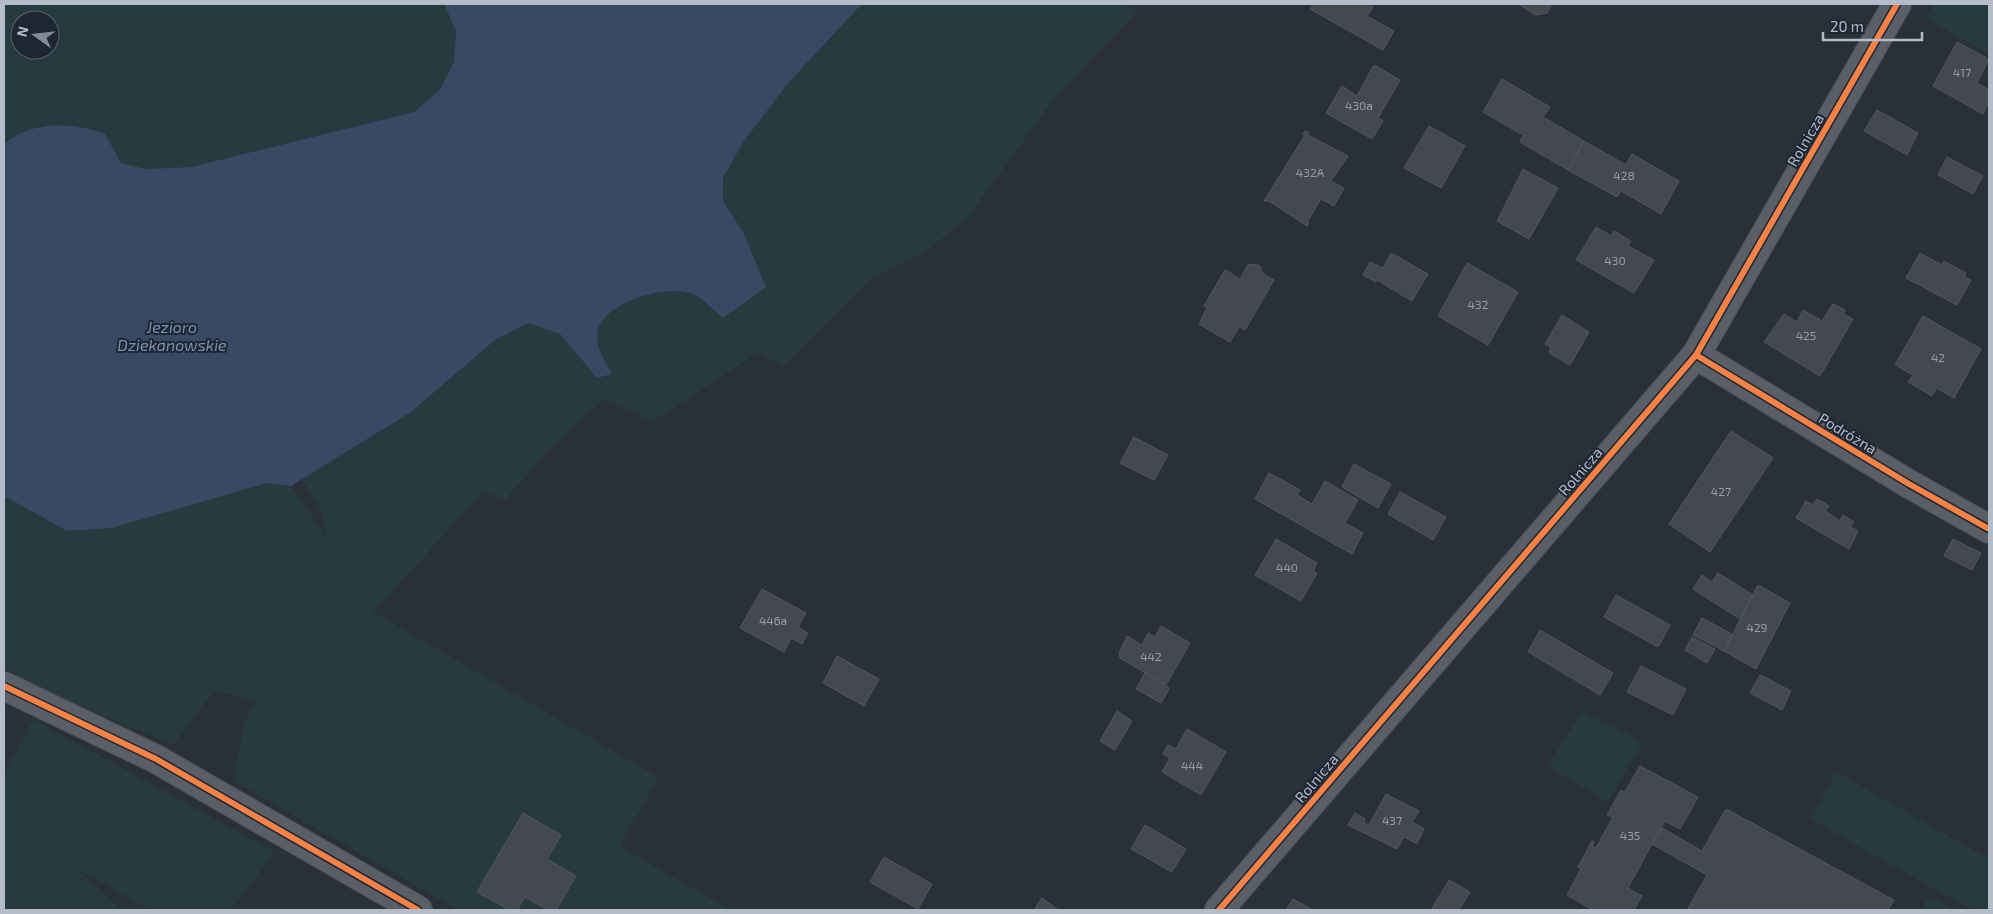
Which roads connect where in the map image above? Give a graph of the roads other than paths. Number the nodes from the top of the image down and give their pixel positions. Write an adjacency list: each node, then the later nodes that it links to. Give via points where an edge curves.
1 (1896, 4): 2 (street, Rolnicza)
2 (1696, 355): 3 (street, Podróżna); 6 (street, Rolnicza)
3 (1989, 529)
4 (4, 686): 5 (street, via 156,759)
5 (418, 910)
6 (1219, 910)

